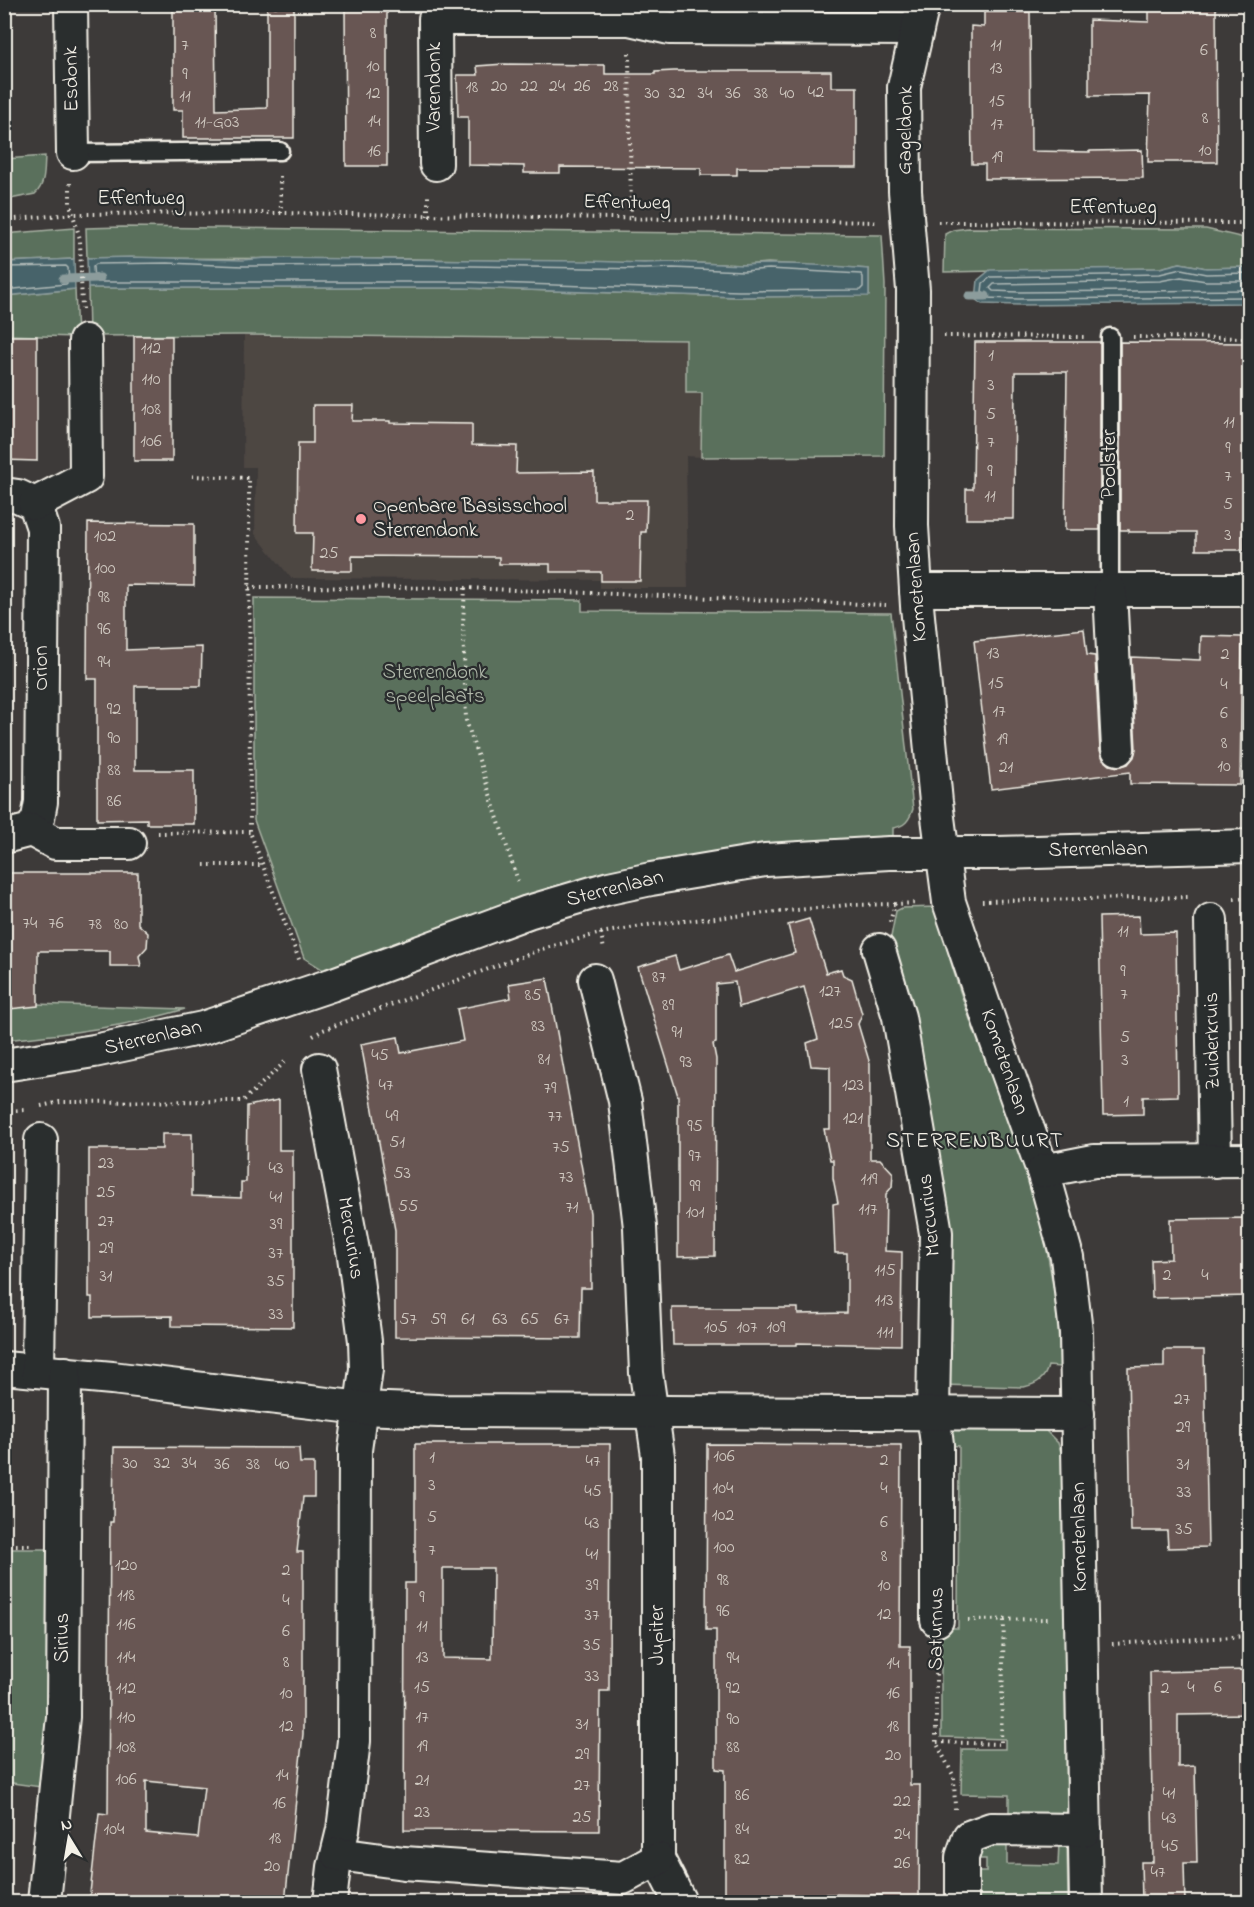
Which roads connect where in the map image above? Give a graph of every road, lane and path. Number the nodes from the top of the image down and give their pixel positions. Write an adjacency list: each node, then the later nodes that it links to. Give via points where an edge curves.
1 (71, 4): 6 (street, Esdonk)
2 (478, 12): 4 (street, Varendonk); 7 (street, Varendonk, via 435,19)
3 (920, 17): 4 (street, Varendonk, via 669,28); 12 (street, Gageldonk, via 904,87)
4 (629, 19): 10 (path)
5 (280, 151): 6 (lane); 8 (path)
6 (73, 153)
7 (436, 164)
8 (280, 213): 9 (path, Effentweg); 10 (path, Effentweg)
9 (73, 214): 11 (path, Effentweg); 14 (path, via 80,239)
10 (631, 218): 12 (path, Effentweg)
11 (4, 220)
12 (907, 222): 13 (path, Effentweg); 15 (street, Kometenlaan, via 913,290)
13 (1250, 223)
14 (83, 329): 20 (street, via 86,477)
15 (912, 336): 16 (path); 25 (street, Kometenlaan)
16 (1110, 337): 17 (path); 24 (lane, Poolster)
17 (1250, 339)
18 (192, 476): 21 (path, via 249,478)
19 (4, 494): 20 (street)
20 (35, 504): 28 (street, Orion, via 43,528 41,802 38,818)
21 (249, 587): 22 (path); 27 (path)
22 (465, 588): 25 (path); 38 (path, via 466,720)
23 (1250, 590): 24 (street)
24 (1110, 591): 25 (street); 26 (street, Poolster)
25 (916, 598): 31 (street, Kometenlaan)
26 (1118, 749)
27 (250, 832): 29 (path, via 145,833); 33 (path)
28 (18, 834): 29 (street, Orion, via 55,843)
29 (129, 843)
30 (1250, 846): 31 (street, Sterrenlaan)
31 (943, 853): 35 (street, Kometenlaan); 38 (street, Sterrenlaan, via 765,860 630,883)
32 (204, 865): 33 (path)
33 (261, 865): 42 (path, via 299,961)
34 (1250, 898): 37 (path)
35 (949, 902): 36 (path); 37 (path, via 1189,896); 51 (street, Kometenlaan)
36 (895, 904): 39 (path, via 654,924); 40 (path)
37 (1213, 906): 50 (street, Zuiderkruis)
38 (528, 912): 39 (path); 42 (street, Sterrenlaan)
39 (542, 949): 43 (path)
40 (879, 950): 56 (street, Mercurius, via 899,1017 936,1233)
41 (595, 980): 55 (street, via 625,1101 640,1227 646,1373)
42 (331, 985): 43 (path); 46 (street, Sterrenlaan, via 203,1028)
43 (346, 1022): 44 (path)
44 (312, 1037)
45 (307, 1061): 47 (path, via 243,1101 60,1102 23,1111); 54 (street, Mercurius, via 354,1256 365,1341)
46 (4, 1065)
47 (4, 1111)
48 (41, 1140): 53 (street)
49 (1250, 1160): 50 (street)
50 (1215, 1161): 51 (street, via 1094,1161)
51 (1043, 1171): 57 (street, Kometenlaan, via 1067,1257 1076,1332)
52 (4, 1368): 53 (street)
53 (52, 1372): 54 (street); 67 (street, Sirius, via 63,1717)
54 (361, 1408): 55 (street); 65 (street, via 355,1450 354,1741)
55 (652, 1412): 56 (street); 66 (street, Jupiter, via 658,1456)
56 (933, 1413): 57 (street); 58 (street, Saturnus, via 937,1444)
57 (1078, 1414): 60 (street, Kometenlaan)
58 (937, 1620): 59 (path); 62 (path, Saturnus)
59 (1004, 1620): 60 (path); 62 (path, via 1001,1744)
60 (1082, 1632): 61 (path); 63 (street, Kometenlaan)
61 (1250, 1636)
62 (936, 1742): 64 (path, Saturnus, via 954,1778 955,1816)
63 (1085, 1830): 64 (street, via 991,1829); 71 (street, Kometenlaan)
64 (969, 1837): 70 (street, via 962,1857)
65 (338, 1854): 66 (street, via 404,1863 623,1878); 68 (street)
66 (658, 1859): 69 (street, Jupiter)
67 (44, 1902)
68 (330, 1902)
69 (680, 1902)
70 (962, 1902)
71 (1086, 1902)

